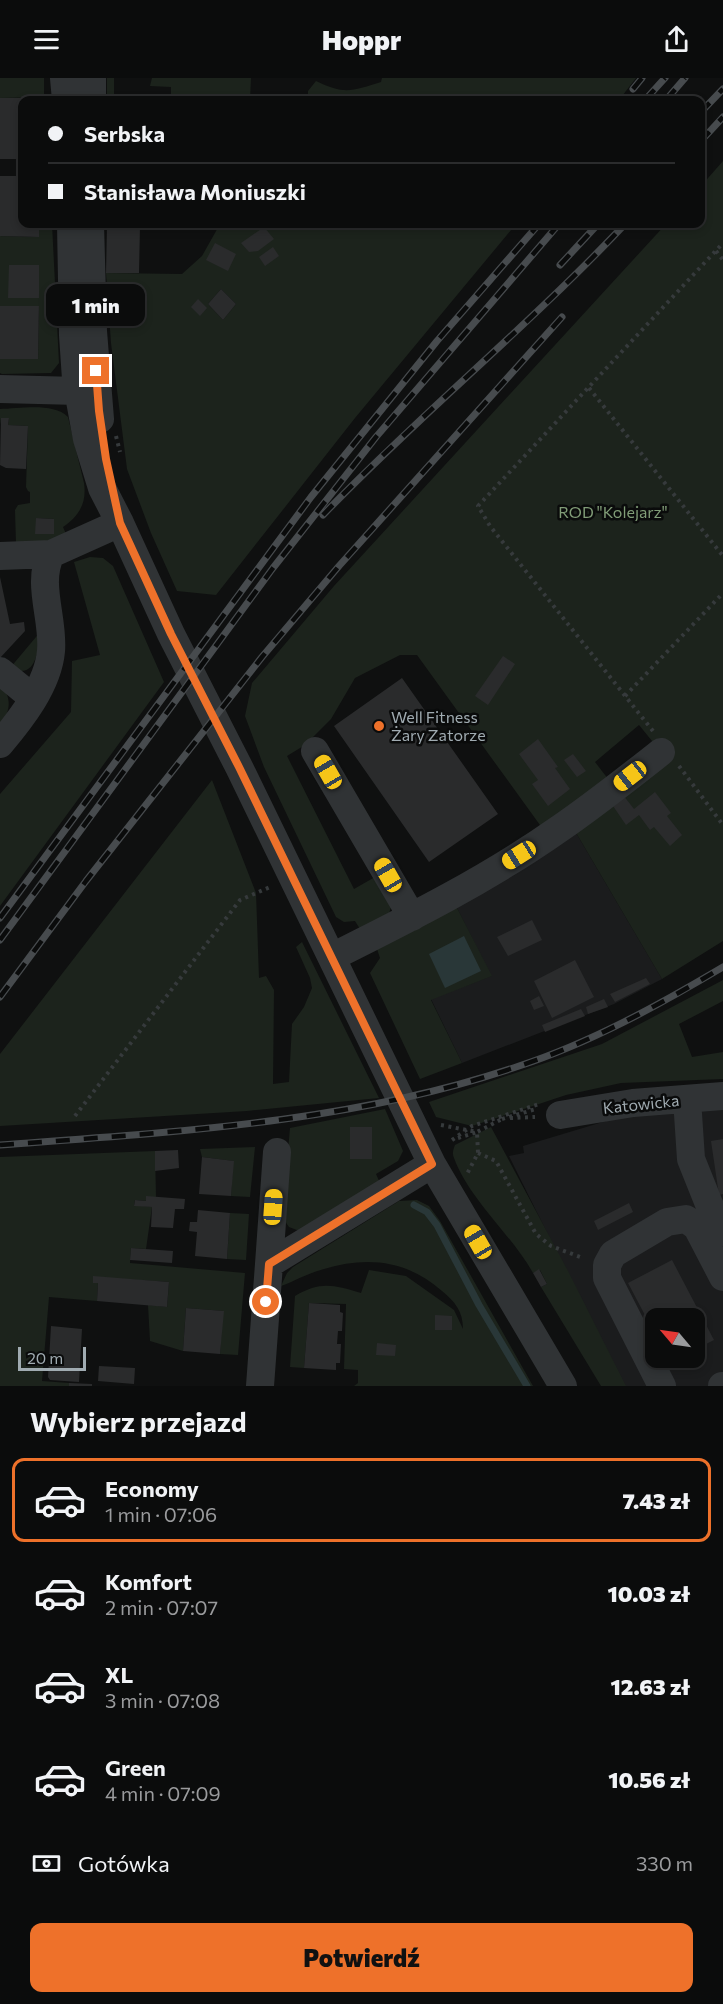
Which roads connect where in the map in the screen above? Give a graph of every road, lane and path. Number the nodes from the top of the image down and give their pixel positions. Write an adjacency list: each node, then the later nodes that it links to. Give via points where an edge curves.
1 (64, 78): 3 (street)
2 (92, 78): 4 (street)
3 (66, 96)
4 (92, 96)
5 (71, 228): 12 (street)
6 (90, 228): 13 (street, via 99,411)
7 (723, 243): 8 (path)
8 (716, 251): 9 (path); 10 (path)
9 (723, 260)
10 (589, 388): 16 (path); 19 (path, via 478,506)
11 (0, 389): 12 (street)
12 (78, 391): 13 (street, via 94,467)
13 (120, 523): 14 (street); 27 (street)
14 (51, 554): 15 (street); 20 (street, via 45,575 52,649)
15 (0, 556)
16 (723, 556)
17 (723, 593): 19 (path)
18 (0, 671): 20 (street)
19 (625, 696): 23 (path)
20 (33, 698): 21 (street)
21 (0, 744)
22 (315, 751): 26 (street)
23 (666, 751): 24 (path); 26 (street, via 558,830)
24 (723, 825)
25 (277, 884): 31 (path, via 240,900)
26 (412, 917): 27 (street)
27 (332, 957): 36 (street)
28 (723, 1096): 29 (street, Katowicka)
29 (687, 1099): 30 (street, Katowicka); 38 (street, via 691,1159)
30 (560, 1115): 33 (path, via 502,1119)
31 (75, 1116)
32 (433, 1123): 33 (path)
33 (477, 1132): 35 (path); 36 (path)
34 (278, 1152): 39 (street)
35 (478, 1153): 37 (path); 40 (path, via 496,1161 536,1234 569,1254)
36 (437, 1154): 39 (street); 43 (street)
37 (463, 1182)
38 (723, 1232)
39 (269, 1264): 42 (street)
40 (607, 1265): 41 (street, via 613,1254 667,1222 686,1219 697,1227); 44 (street, via 607,1278)
41 (723, 1277)
42 (260, 1386)
43 (563, 1386)
44 (662, 1386)

